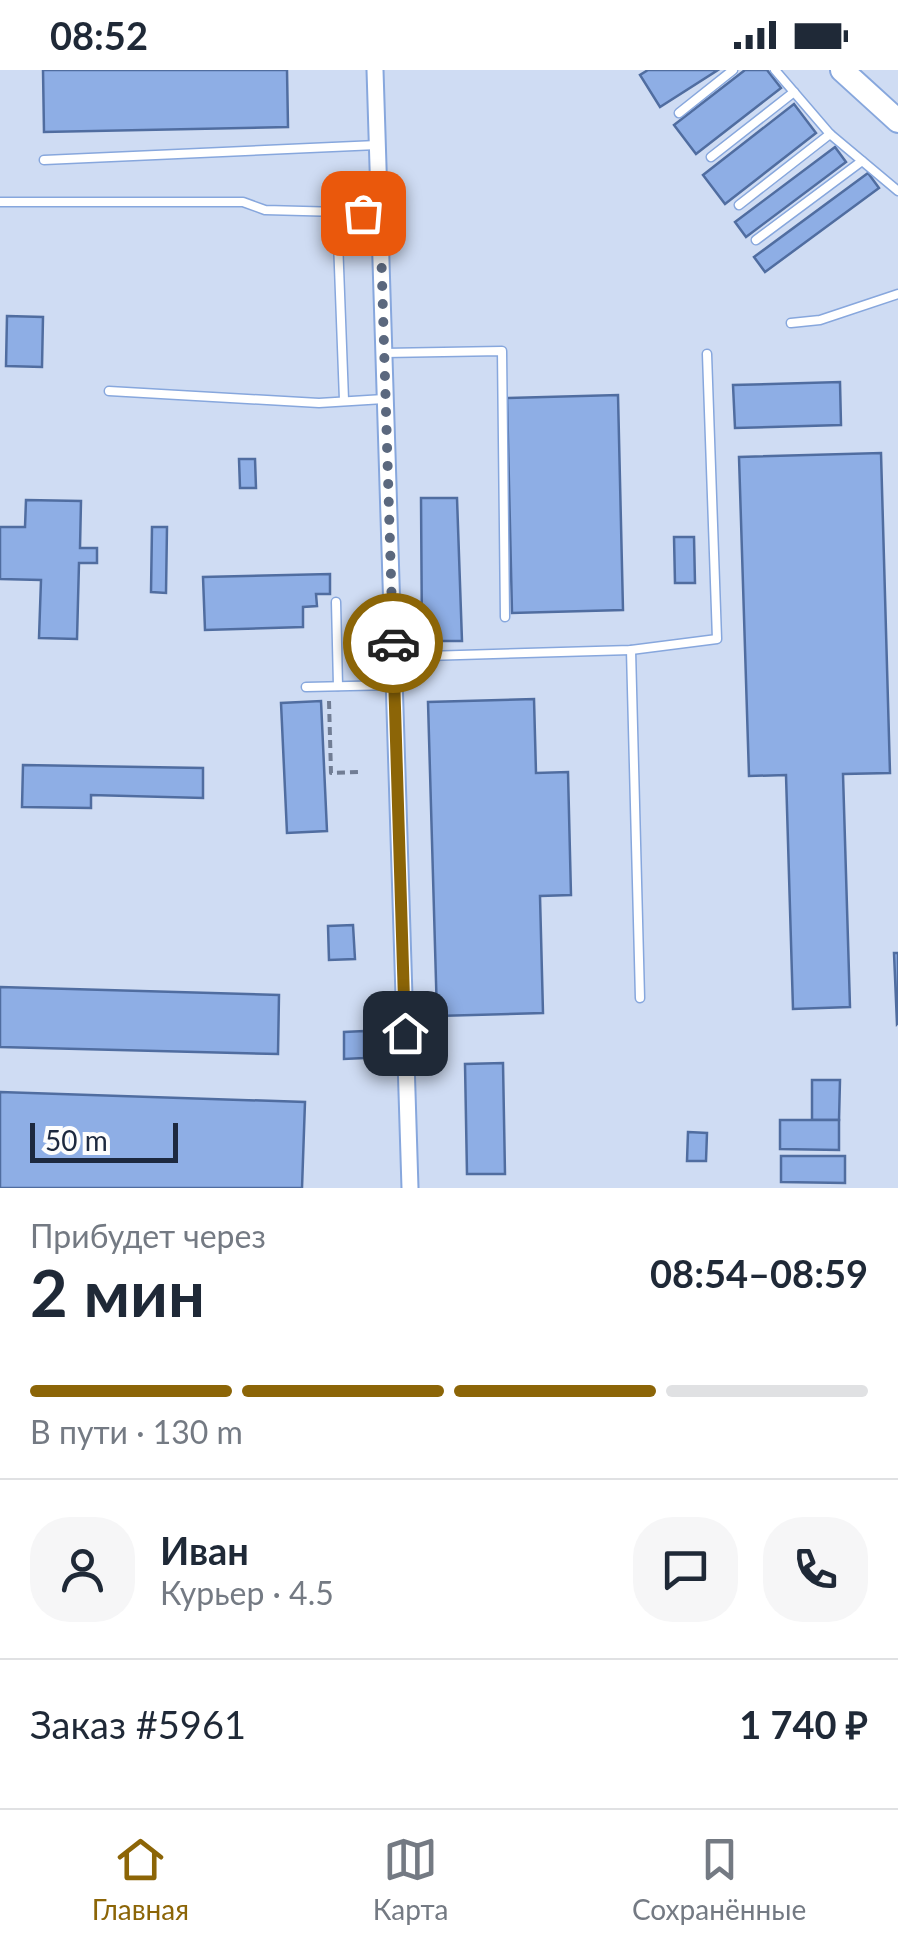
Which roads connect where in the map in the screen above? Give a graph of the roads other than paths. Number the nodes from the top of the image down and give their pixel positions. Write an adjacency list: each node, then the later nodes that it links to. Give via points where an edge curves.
1 (375, 70): 9 (street)
2 (734, 70): 6 (lane)
3 (776, 70): 5 (lane)
4 (842, 70): 7 (main road)
5 (794, 92): 8 (lane); 10 (lane)
6 (679, 112)
7 (898, 121)
8 (830, 134): 12 (lane); 15 (lane)
9 (378, 146): 11 (lane); 16 (street)
10 (712, 157)
11 (44, 160)
12 (862, 162): 13 (lane); 18 (lane)
13 (898, 191)
14 (0, 202): 17 (lane, via 243,202 265,210)
15 (739, 206)
16 (380, 213): 17 (lane); 21 (street)
17 (337, 214): 25 (lane)
18 (756, 240)
19 (898, 294): 20 (lane)
20 (791, 323)
21 (384, 353): 24 (street); 27 (lane, via 502,351)
22 (707, 354): 28 (lane, via 717,640)
23 (109, 391): 25 (lane)
24 (385, 399): 25 (lane); 29 (street)
25 (344, 400)
26 (336, 602): 31 (lane)
27 (505, 617)
28 (632, 650): 29 (lane); 33 (lane)
29 (393, 657): 30 (street)
30 (394, 685): 31 (lane); 34 (street)
31 (338, 686): 32 (lane)
32 (306, 687)
33 (640, 998)
34 (410, 1188)

